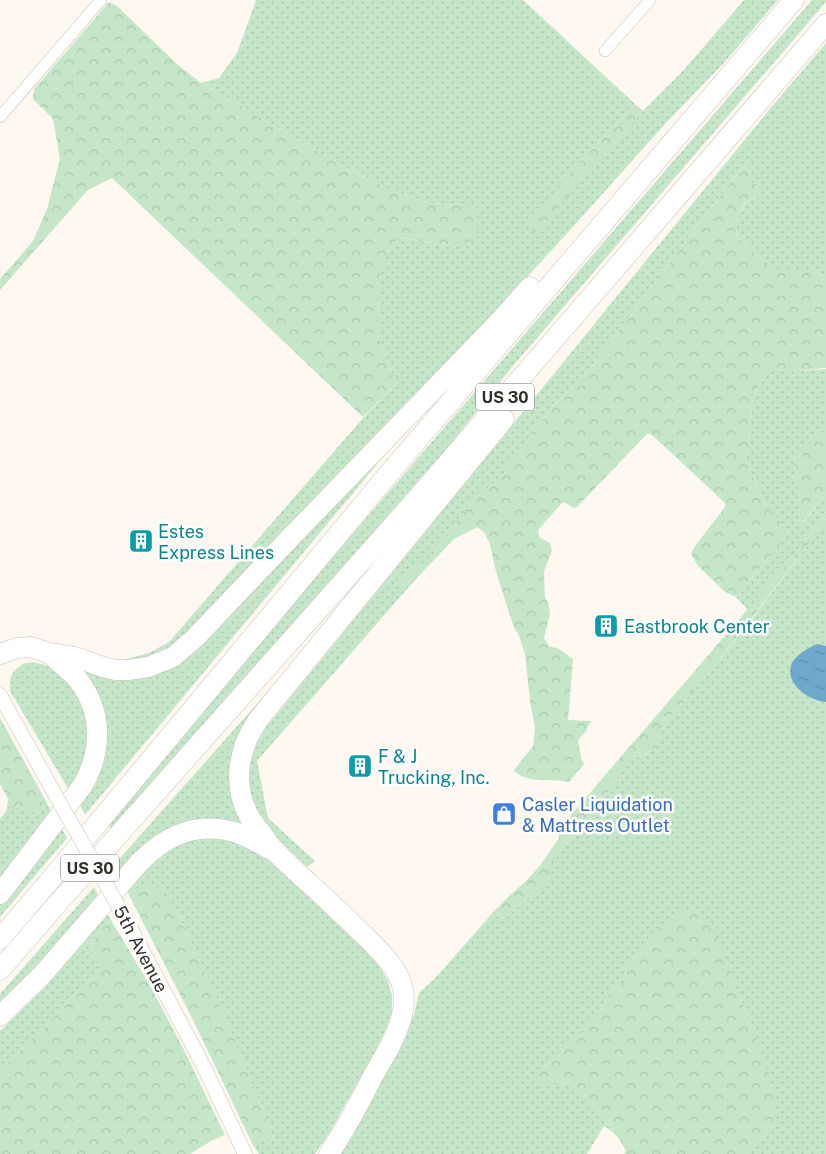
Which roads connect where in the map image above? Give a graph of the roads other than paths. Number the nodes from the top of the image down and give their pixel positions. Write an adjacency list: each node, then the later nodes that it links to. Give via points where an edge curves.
1 (101, 0): 7 (street)
2 (650, 0): 5 (street)
3 (794, 0): 6 (highway, US 30)
4 (826, 24): 8 (highway, US 30)
5 (605, 51)
6 (707, 102): 9 (highway, via 669,130 497,324 183,650 159,664 128,670 110,669); 14 (highway, US 30, via 392,470)
7 (0, 117)
8 (710, 159): 12 (highway, via 640,253 252,728 241,757 240,792 247,813); 15 (highway, US 30, via 421,494)
9 (49, 653): 10 (highway, via 23,647); 13 (highway, via 74,675 87,694 97,724 96,750 83,785)
10 (0, 654)
11 (0, 695): 17 (street, 5th Avenue, bridge, via 129,925 205,1069)
12 (276, 852): 16 (highway, via 239,833 214,829 181,833 160,844 139,863 42,975); 18 (highway, via 380,951 399,976 403,989 403,1010 394,1038)
13 (0, 894)
14 (0, 939)
15 (0, 970)
16 (0, 1016)
17 (245, 1154)
18 (329, 1154)

